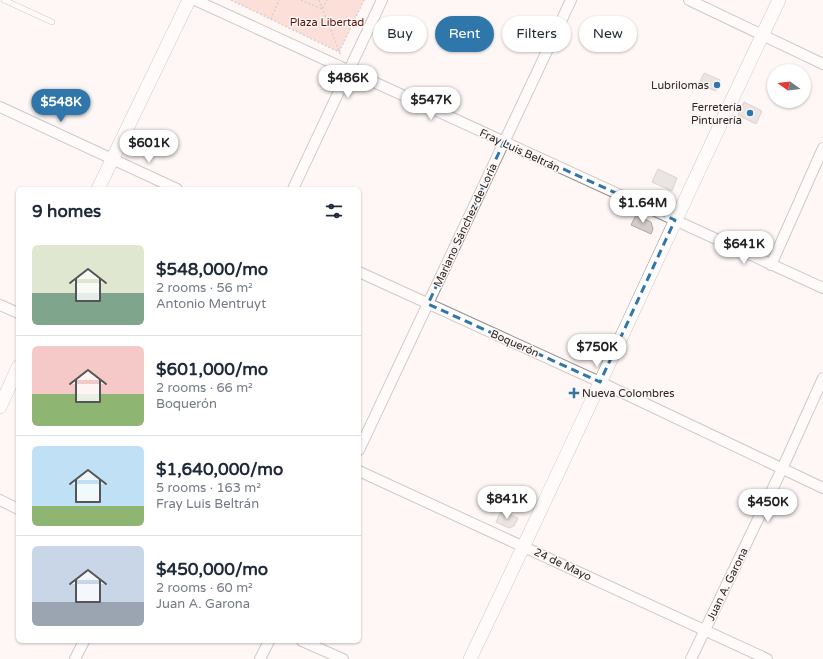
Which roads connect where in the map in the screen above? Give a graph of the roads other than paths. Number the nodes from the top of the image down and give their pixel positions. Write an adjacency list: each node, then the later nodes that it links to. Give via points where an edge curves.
1 (4, 0): 8 (lane)
2 (189, 0): 15 (street)
3 (195, 0): 11 (street, Fray Luis Beltrán)
4 (382, 0): 11 (street)
5 (571, 0): 13 (street, Mariano Sánchez de Loria)
6 (689, 0): 9 (street)
7 (779, 0): 9 (street)
8 (52, 22)
9 (762, 34): 10 (street); 19 (street)
10 (823, 64)
11 (349, 71): 13 (street, Fray Luis Beltrán); 18 (street)
12 (0, 107): 15 (street)
13 (504, 142): 19 (street, Fray Luis Beltrán); 23 (street, Mariano Sánchez de Loria)
14 (823, 148): 20 (street)
15 (112, 159): 16 (street); 17 (street)
16 (99, 187)
17 (173, 187)
18 (294, 187)
19 (675, 220): 20 (street, Fray Luis Beltrán); 28 (street)
20 (772, 266): 22 (street, Fray Luis Beltrán)
21 (361, 273): 23 (street, Boquerón)
22 (823, 288)
23 (428, 304): 28 (street, Boquerón); 30 (street, Mariano Sánchez de Loria)
24 (0, 305): 25 (street)
25 (16, 312)
26 (16, 372): 29 (street)
27 (823, 378): 31 (street, Juan A. Garona)
28 (600, 382): 31 (street, Boquerón); 36 (street)
29 (0, 408)
30 (361, 446)
31 (782, 469): 33 (street, Boquerón); 37 (street, Juan A. Garona)
32 (361, 472): 36 (street, 24 de Mayo)
33 (823, 488)
34 (0, 500): 35 (street)
35 (16, 508)
36 (524, 546): 37 (street, 24 de Mayo); 44 (street)
37 (704, 630): 45 (street, Juan A. Garona); 46 (street, 24 de Mayo)
38 (83, 643): 41 (street)
39 (268, 643): 42 (street)
40 (307, 643): 43 (street)
41 (75, 659)
42 (260, 659)
43 (343, 659)
44 (470, 659)
45 (691, 659)
46 (767, 659)

